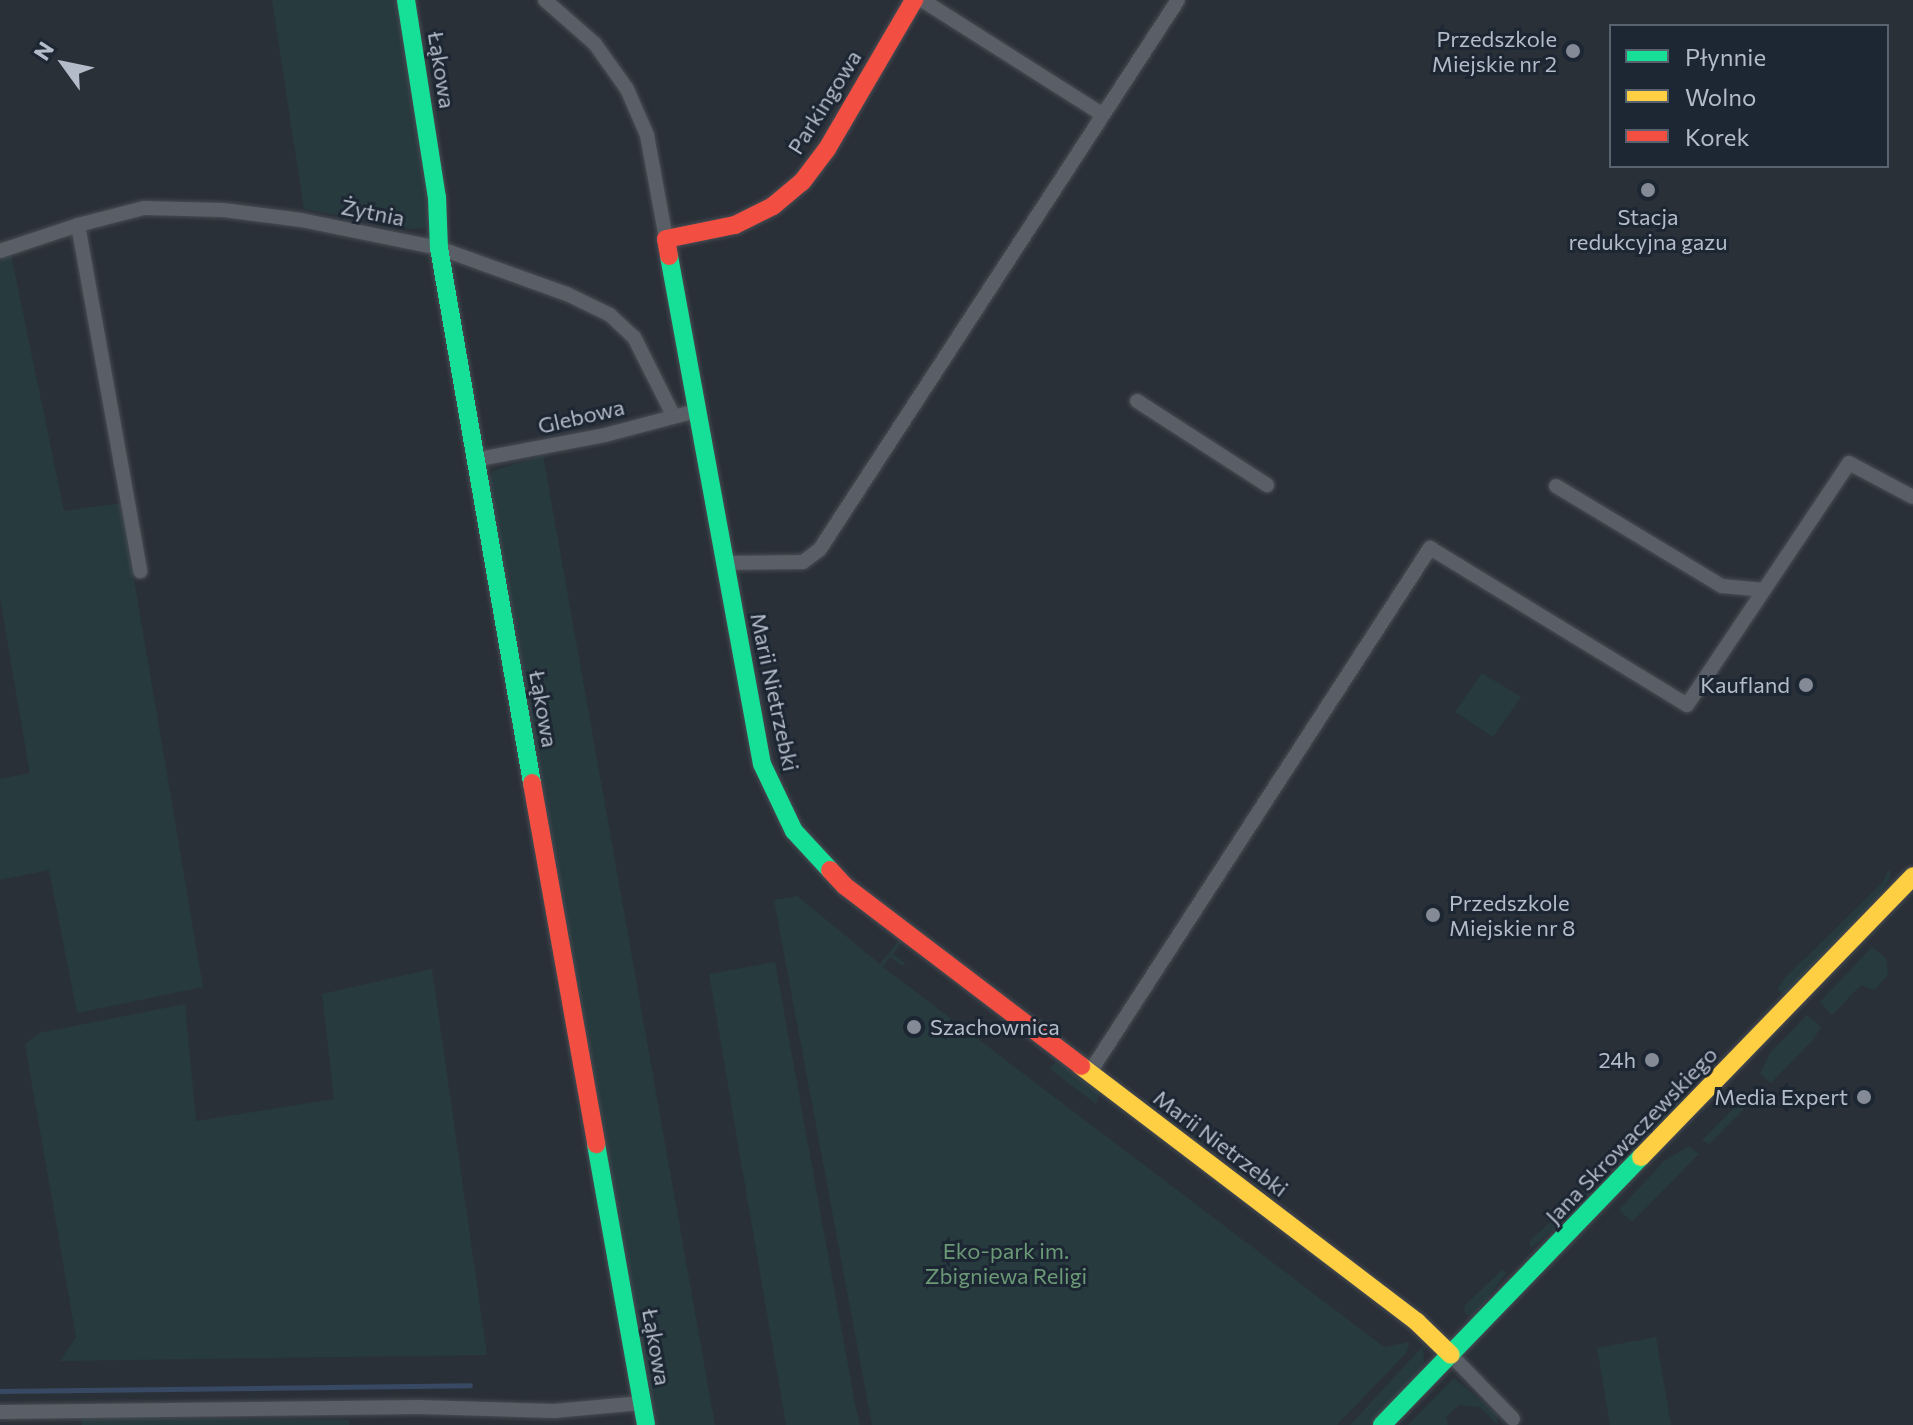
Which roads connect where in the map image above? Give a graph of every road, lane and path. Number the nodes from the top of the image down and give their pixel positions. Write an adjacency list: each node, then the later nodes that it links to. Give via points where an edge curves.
1 (406, 0): 9 (street, Łąkowa, via 437,197)
2 (545, 0): 8 (street, Marii Nietrzebki, via 595,44 627,89 647,135)
3 (914, 0): 8 (street, Parkingowa, via 802,182 773,206 735,225)
4 (922, 0): 6 (street)
5 (1178, 0): 6 (street)
6 (1103, 115): 18 (street, via 820,549 803,562)
7 (78, 225): 9 (street, Żytnia, via 144,208 223,210); 10 (street, Żytnia); 19 (street)
8 (666, 239): 12 (street, Marii Nietrzebki)
9 (439, 248): 13 (street, Żytnia, via 610,315 634,337); 14 (street, Łąkowa)
10 (0, 251)
11 (1137, 401): 15 (street)
12 (696, 411): 13 (street, Glebowa); 18 (street, Marii Nietrzebki)
13 (673, 415): 14 (street, Glebowa, via 605,435)
14 (474, 460): 24 (street, Łąkowa)
15 (1267, 485)
16 (1556, 486): 20 (street, via 1722,586)
17 (1913, 497): 20 (street, via 1849,463)
18 (724, 563): 22 (street, Marii Nietrzebki, via 762,764 794,831 845,886)
19 (140, 571)
20 (1764, 590): 22 (street, via 1687,705 1430,548)
21 (1913, 876): 23 (street, Jana Skrowaczewskiego)
22 (1090, 1072): 23 (street, Marii Nietrzebki, via 1417,1322)
23 (1451, 1355): 26 (street); 28 (street, Jana Skrowaczewskiego)
24 (642, 1403): 25 (street, via 554,1411 419,1407); 27 (street, Łąkowa)
25 (0, 1412)
26 (1513, 1419)
27 (646, 1425)
28 (1382, 1425)

